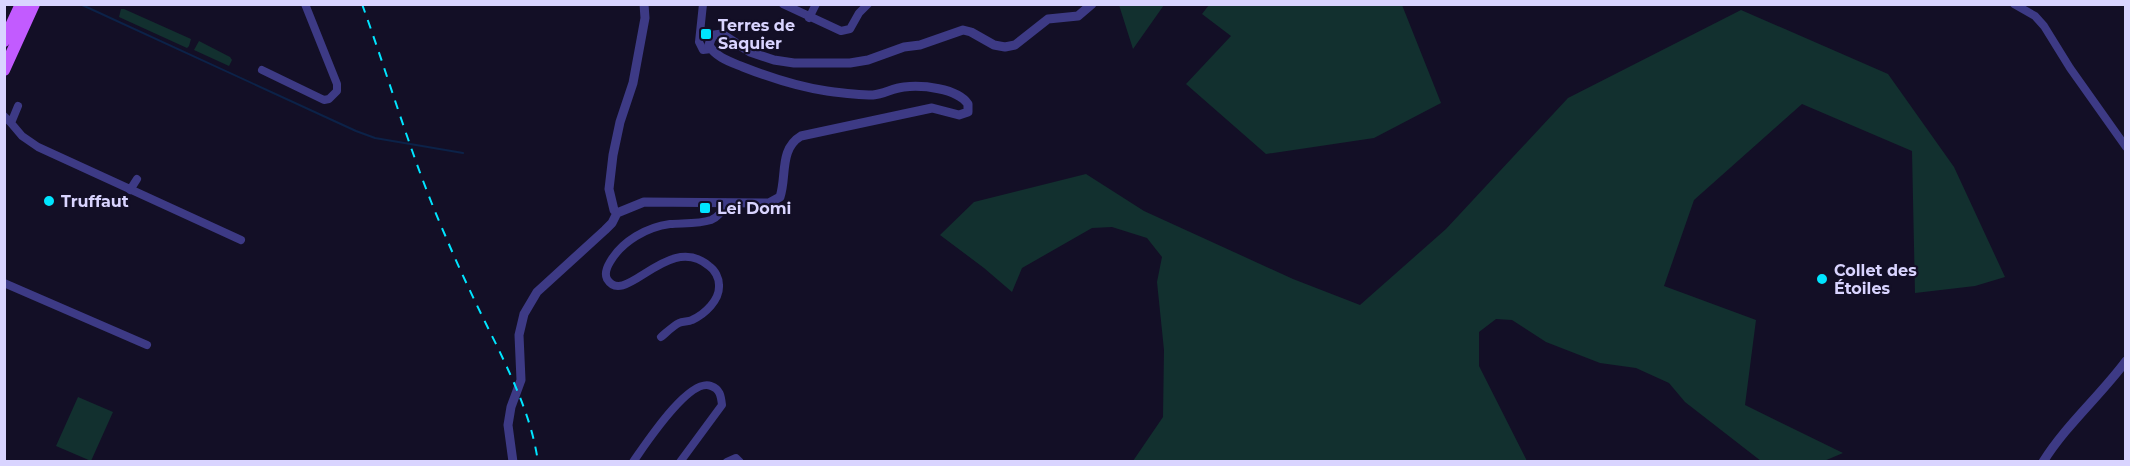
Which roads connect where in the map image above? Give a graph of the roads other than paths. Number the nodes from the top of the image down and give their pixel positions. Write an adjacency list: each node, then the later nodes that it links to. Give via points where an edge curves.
1 (21, 4): 12 (main road)
2 (34, 4): 14 (main road)
3 (305, 4): 15 (street, via 337,91 324,100)
4 (644, 4): 23 (street, via 633,84 613,155 609,189)
5 (703, 4): 13 (street, via 699,42 703,50)
6 (783, 4): 11 (street)
7 (816, 4): 11 (street)
8 (868, 4): 11 (street, via 846,31)
9 (1092, 4): 13 (street, via 1078,16 1048,20 1015,45 1005,47 963,30 850,63 774,60 750,52 722,34 711,39)
10 (2014, 4): 19 (street, via 2044,26)
11 (810, 18)
12 (4, 41)
13 (711, 49): 22 (street, via 728,61 792,84 863,95 907,87 942,90 958,94 968,104 968,112 962,115 932,108 801,136 787,152 778,199 762,204)
14 (4, 70)
15 (262, 70)
16 (18, 106): 18 (street)
17 (4, 116): 18 (street)
18 (8, 123): 21 (street, via 38,147)
19 (2126, 147)
20 (137, 179): 21 (street)
21 (130, 190): 24 (street)
22 (726, 203): 23 (street, via 644,202); 26 (street, via 711,220 669,225 639,234 614,255 607,267 605,276 620,286 675,257 691,256 713,269 720,288 712,304)
23 (618, 209): 29 (street, via 612,223 537,292 524,314 519,335 521,380 508,425)
24 (241, 240)
25 (4, 283): 27 (street)
26 (661, 337)
27 (147, 345)
28 (2126, 361): 34 (street)
29 (513, 462)
30 (633, 462): 31 (street, via 670,411 708,384 717,388 722,405)
31 (680, 462)
32 (727, 462): 33 (street, via 736,458)
33 (740, 462)
34 (2043, 462)

